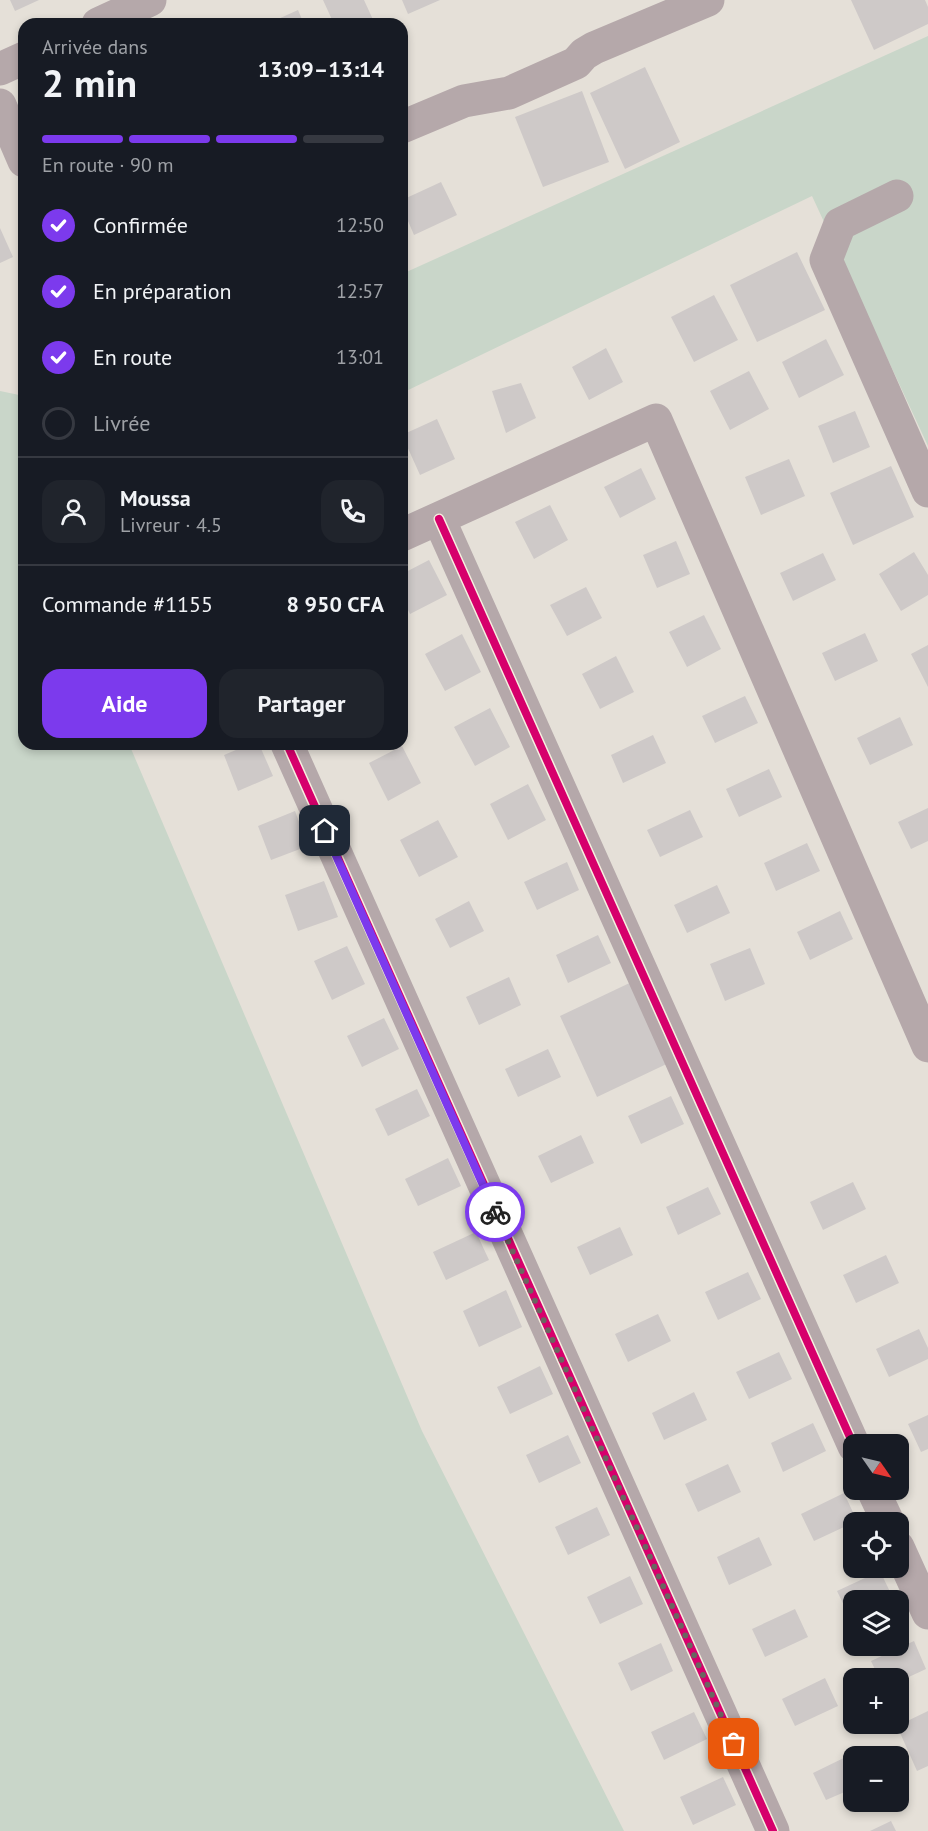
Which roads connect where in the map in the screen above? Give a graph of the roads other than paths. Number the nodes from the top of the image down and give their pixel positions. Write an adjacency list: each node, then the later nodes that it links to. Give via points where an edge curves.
1 (150, 0): 3 (street)
2 (708, 0): 7 (street, via 594,48 576,63 509,93 464,100)
3 (111, 18)
4 (18, 61): 5 (street)
5 (0, 69)
6 (0, 105): 8 (street)
7 (408, 124)
8 (18, 147)
9 (897, 196): 10 (street, via 840,224 826,260)
10 (928, 491)
11 (439, 519): 12 (street); 14 (street, via 656,420); 15 (street)
12 (408, 532)
13 (289, 750): 18 (street)
14 (928, 1046)
15 (849, 1434)
16 (909, 1571): 17 (street)
17 (928, 1613)
18 (773, 1831)

